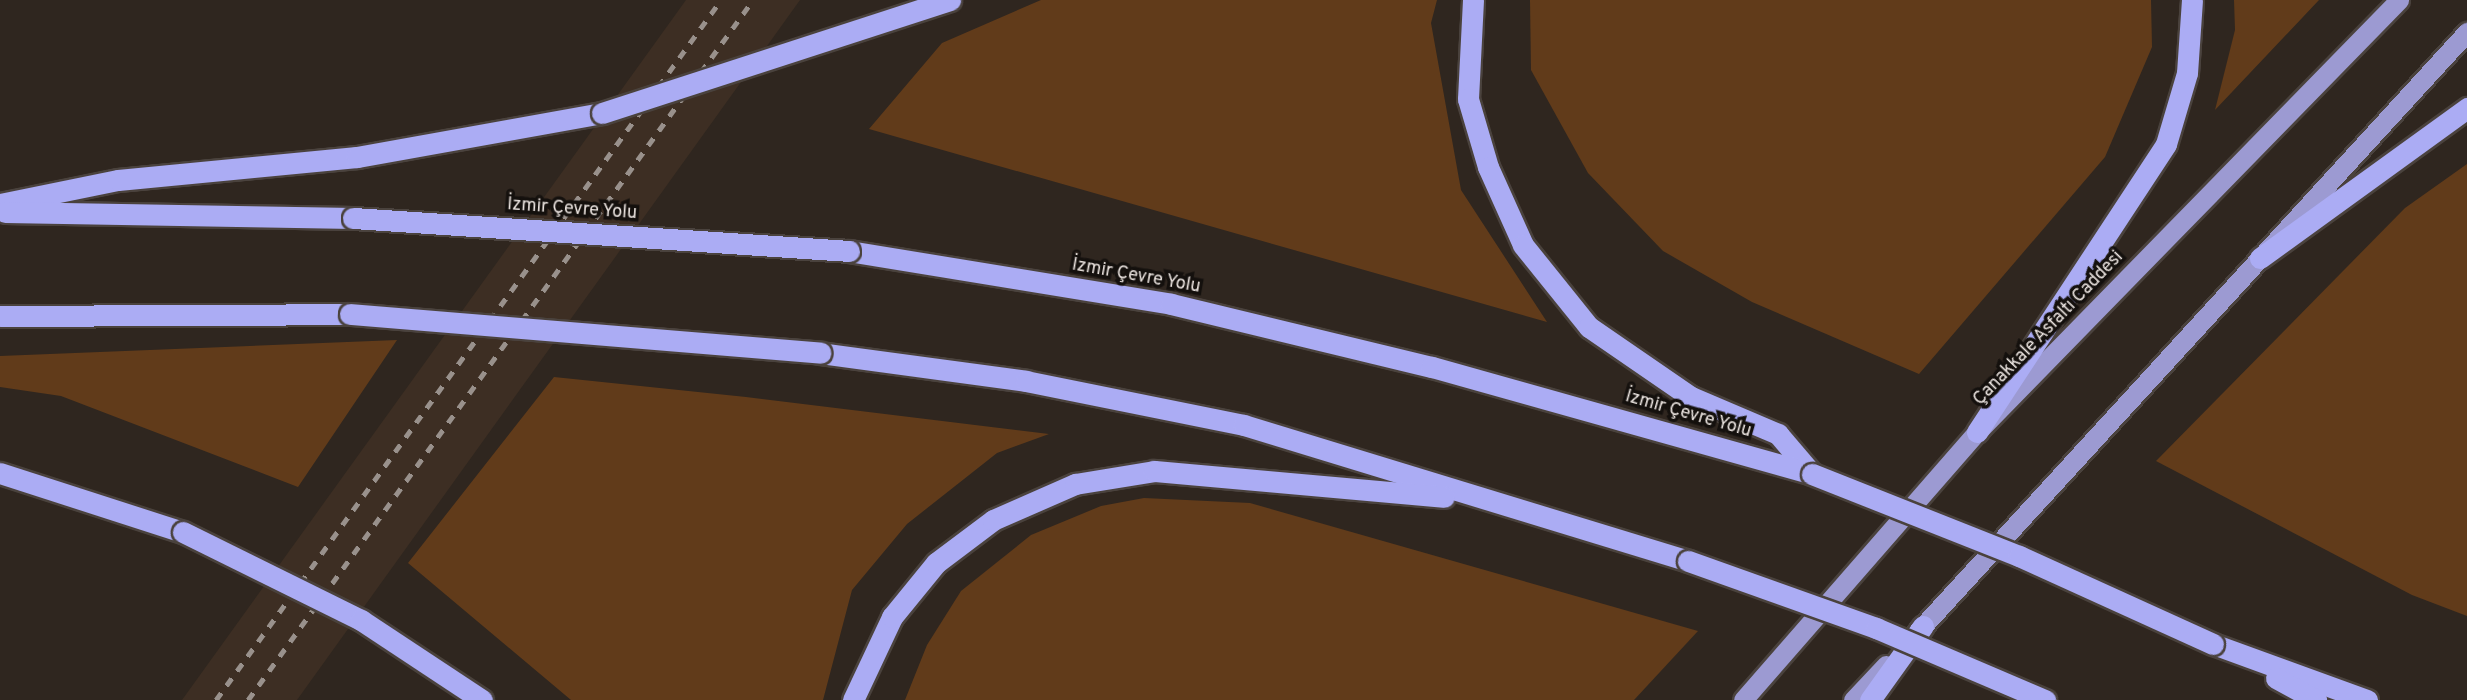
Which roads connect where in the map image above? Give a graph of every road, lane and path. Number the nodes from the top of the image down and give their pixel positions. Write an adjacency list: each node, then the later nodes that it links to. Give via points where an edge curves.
1 (950, 0): 7 (highway, bridge, via 603,113 357,157 118,180)
2 (1473, 0): 13 (highway, via 1468,99 1488,167 1523,245 1589,327 1691,397 1778,434)
3 (2192, 0): 11 (highway, via 2187,73 2165,144)
4 (2399, 0): 11 (highway, Çanakkale Asfaltı Caddesi)
5 (2467, 33): 9 (highway)
6 (2467, 108): 9 (highway)
7 (0, 204)
8 (0, 212): 13 (highway, İzmir Çevre Yolu, bridge, via 352,218 849,251 1184,307 1432,367)
9 (2260, 258): 15 (highway)
10 (0, 316): 14 (highway, bridge, via 351,314 820,353 1026,381 1244,425)
11 (1978, 432): 19 (highway, Çanakkale Asfaltı Caddesi)
12 (0, 473): 17 (highway, bridge, via 183,532 361,620)
13 (1812, 474): 16 (highway, İzmir Çevre Yolu, bridge, via 2019,556)
14 (1489, 501): 18 (highway, via 1154,471 1075,484 993,520 936,563 892,617); 22 (highway, bridge, via 1688,561 1876,628)
15 (1923, 626): 20 (highway); 21 (highway)
16 (2213, 644): 23 (highway); 24 (highway)
17 (482, 700)
18 (853, 700)
19 (1743, 700)
20 (1853, 700)
21 (1870, 700)
22 (2045, 700)
23 (2316, 700)
24 (2367, 700)

